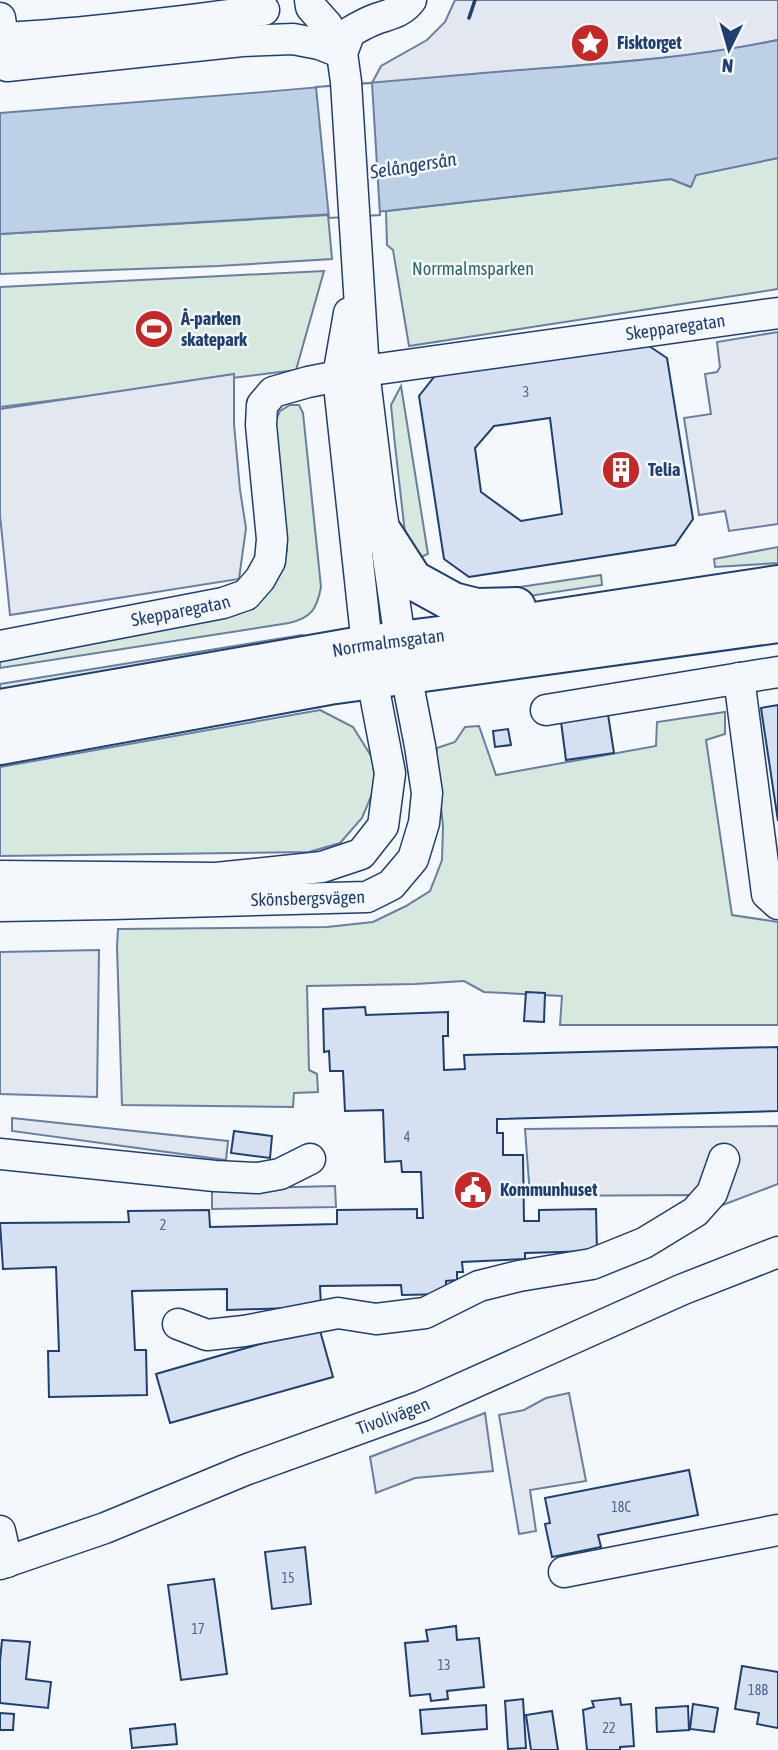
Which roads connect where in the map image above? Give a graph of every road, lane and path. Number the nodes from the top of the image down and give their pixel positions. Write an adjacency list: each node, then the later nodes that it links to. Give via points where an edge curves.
1 (310, 0): 5 (street)
2 (411, 0): 5 (street, via 391,15 350,32)
3 (245, 2): 4 (street, via 219,18); 5 (street, via 290,21)
4 (3, 40): 5 (street, via 293,39)
5 (342, 53): 7 (street, Skönsbergsvägen, via 358,257)
6 (778, 313): 7 (street, Skepparegatan)
7 (351, 373): 8 (street, Skönsbergsvägen); 12 (street, Skepparegatan, via 273,392 262,405 272,539 270,561 246,595); 13 (street, Skönsbergsvägen)
8 (384, 535): 9 (main road, via 413,580 453,602 477,608 532,606 707,573); 13 (street, Skönsbergsvägen)
9 (778, 574)
10 (778, 585): 13 (main road, Norrmalmsgatan, via 456,634)
11 (778, 623): 13 (main road, Norrmalmsgatan, via 460,668)
12 (0, 646)
13 (386, 660): 16 (main road, Norrmalmsgatan); 18 (main road, Norrmalmsgatan, via 321,687); 19 (street, Skönsbergsvägen, via 390,773 383,826 361,855 322,867 216,878); 21 (street, Skönsbergsvägen, via 420,746 427,793 425,823 413,859 391,885 367,897)
14 (778, 672): 15 (street)
15 (739, 678): 17 (street); 20 (street, via 767,894)
16 (0, 709)
17 (546, 710)
18 (0, 745)
19 (0, 876)
20 (778, 904)
21 (0, 906)
22 (0, 1154): 23 (street, via 258,1178)
23 (310, 1159)
24 (724, 1160): 26 (street, via 712,1193 695,1212 644,1243 592,1264 479,1286 425,1313 376,1319 338,1313 207,1335)
25 (778, 1252): 29 (street, Tivolivägen, via 681,1290 422,1406)
26 (178, 1324)
27 (778, 1530): 30 (street)
28 (0, 1531): 29 (street)
29 (4, 1563)
30 (564, 1572)

